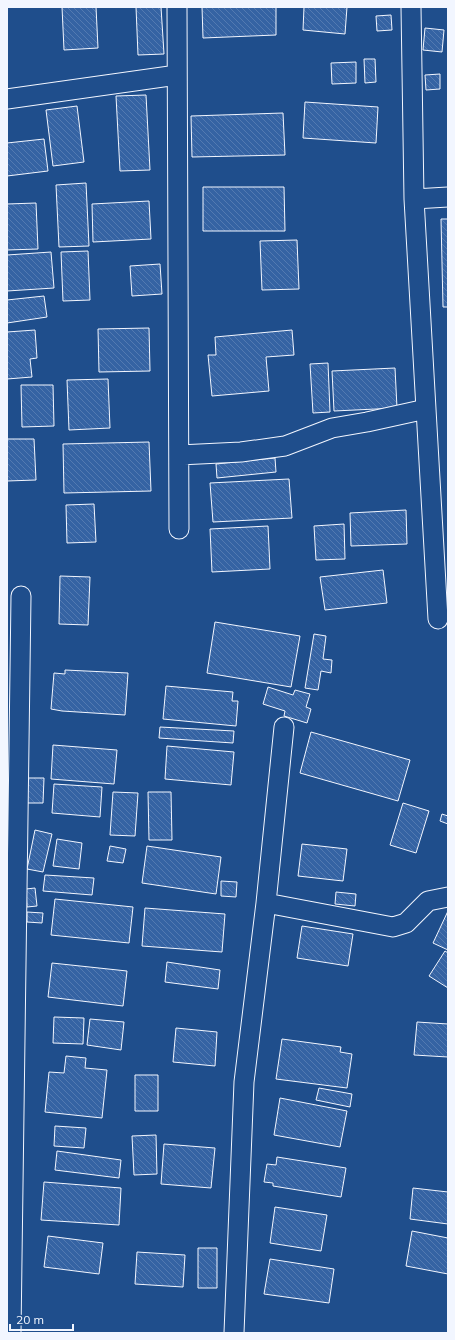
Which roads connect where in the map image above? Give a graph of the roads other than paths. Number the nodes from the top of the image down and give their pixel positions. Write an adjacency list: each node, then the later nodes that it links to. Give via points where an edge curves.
1 (177, 7): 3 (street)
2 (411, 7): 6 (street)
3 (177, 75): 4 (street); 8 (street)
4 (7, 99)
5 (448, 197): 6 (street)
6 (414, 199): 7 (street)
7 (426, 409): 8 (street, via 332,428 284,446 241,452); 11 (street)
8 (179, 455): 9 (street)
9 (179, 529)
10 (21, 596): 13 (street)
11 (438, 619)
12 (284, 727): 15 (street)
13 (12, 861): 16 (street)
14 (448, 896): 15 (street, via 428,901 406,923 393,927)
15 (266, 903): 17 (street, via 244,1082)
16 (11, 1333)
17 (234, 1333)

